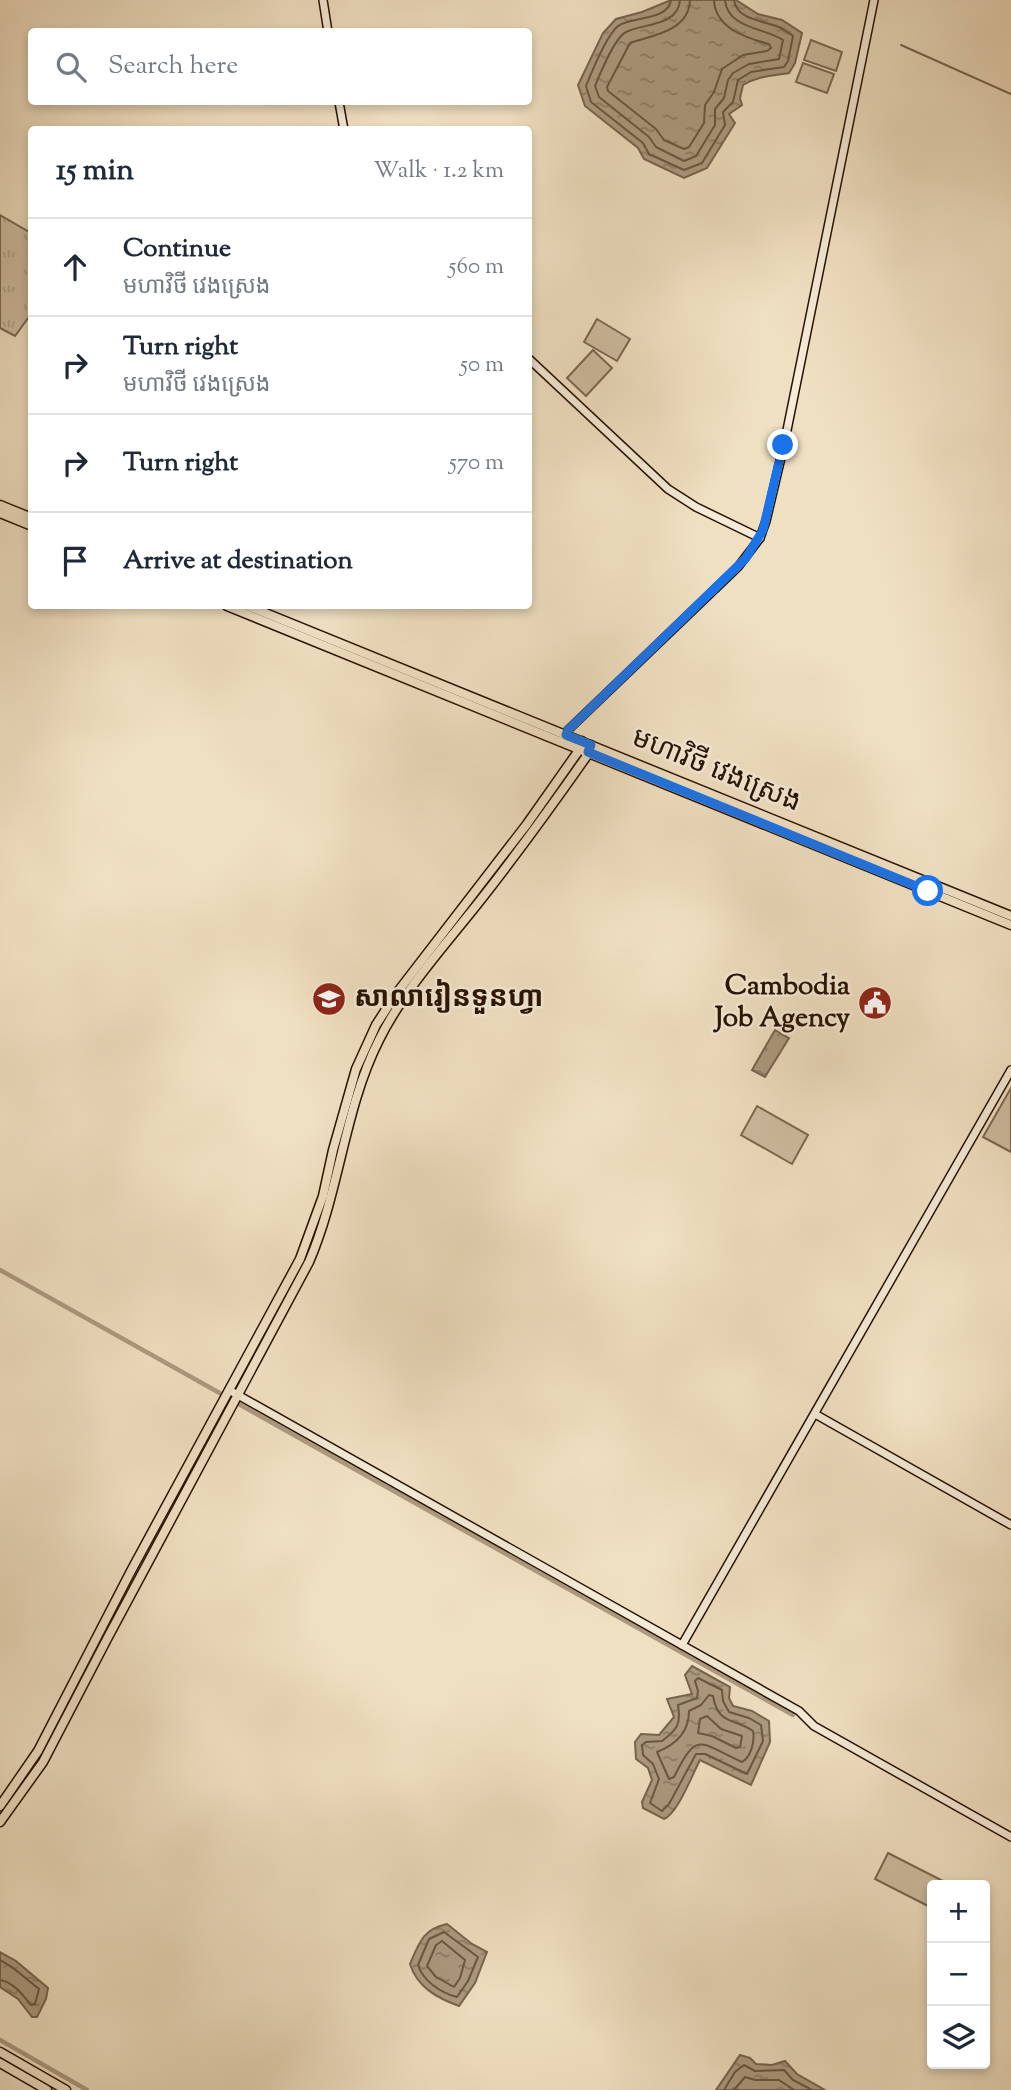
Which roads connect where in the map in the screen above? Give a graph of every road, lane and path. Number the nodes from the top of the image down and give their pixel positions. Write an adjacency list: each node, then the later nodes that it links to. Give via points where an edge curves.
1 (323, 0): 3 (street)
2 (874, 0): 11 (street)
3 (327, 28)
4 (340, 105): 5 (street)
5 (343, 126)
6 (532, 362): 11 (street, via 668,489)
7 (0, 505): 9 (main road)
8 (0, 513): 10 (main road)
9 (28, 516)
10 (28, 524)
11 (760, 538): 14 (street, via 738,567 619,679)
12 (236, 609): 14 (main road, មហាវិថី វេងស្រេង)
13 (255, 609): 14 (main road, មហាវិថី វេងស្រេង)
14 (564, 738): 15 (main road, មហាវិថី វេងស្រេង)
15 (580, 745): 16 (main road, មហាវិថី វេងស្រេង); 19 (main road, via 527,824)
16 (589, 749): 17 (main road, មហាវិថី វេងស្រេង); 18 (main road, មហាវិថី វេងស្រេង); 20 (main road, via 538,825)
17 (1011, 916)
18 (1011, 925)
19 (388, 1005): 20 (main road); 21 (main road)
20 (397, 1010): 22 (main road)
21 (366, 1045): 22 (main road); 24 (main road, via 307,1244)
22 (374, 1050): 25 (main road, via 317,1243)
23 (1011, 1070): 26 (street)
24 (227, 1394): 25 (street); 29 (main road, via 38,1751)
25 (235, 1399): 28 (street); 30 (main road, via 43,1762)
26 (815, 1414): 27 (street); 28 (street)
27 (1011, 1525)
28 (682, 1645): 31 (street)
29 (0, 1806)
30 (0, 1822)
31 (1011, 1837)
32 (0, 2052): 35 (main road)
33 (0, 2063): 34 (main road)
34 (47, 2090)
35 (66, 2090)

